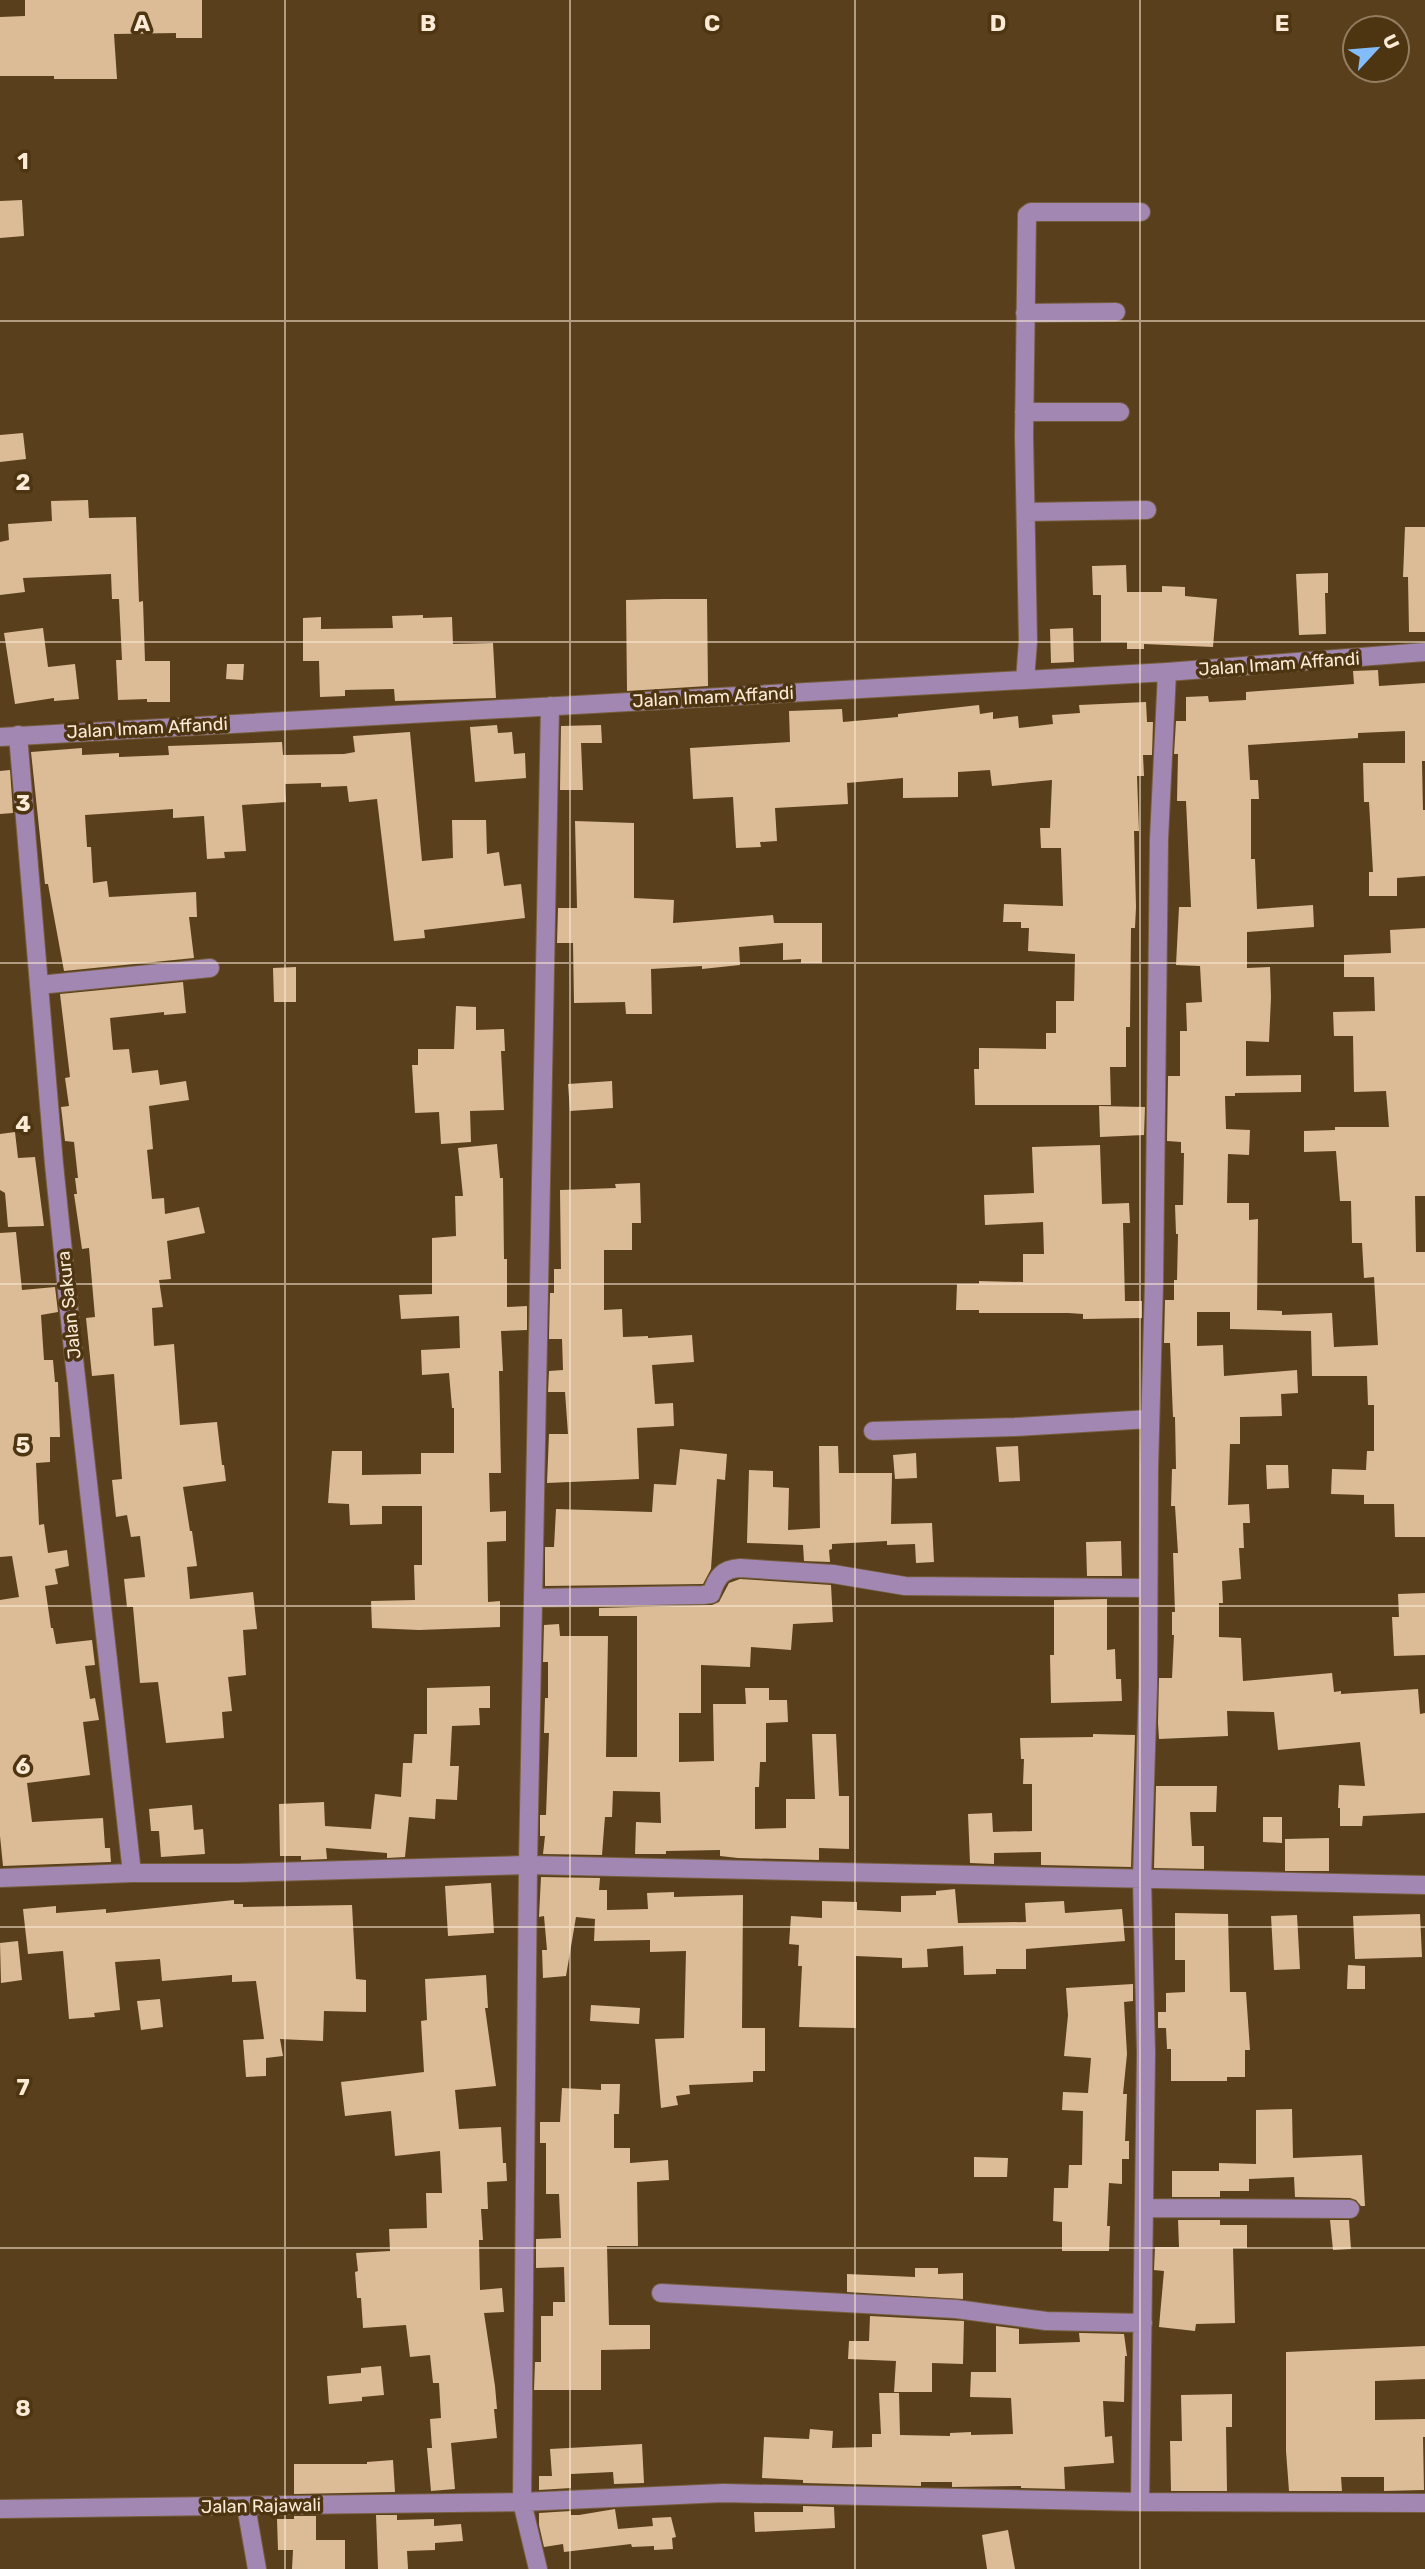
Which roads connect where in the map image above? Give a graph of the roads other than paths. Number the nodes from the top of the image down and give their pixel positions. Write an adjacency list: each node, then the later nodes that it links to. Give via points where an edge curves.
1 (1141, 212): 3 (street, via 1027,215)
2 (1116, 312): 3 (street)
3 (1025, 313): 4 (street)
4 (1024, 412): 5 (street); 7 (street)
5 (1120, 412)
6 (1147, 510): 7 (street)
7 (1026, 512): 10 (street)
8 (1425, 652): 9 (street, Jalan Imam Affandi)
9 (1167, 673): 10 (street, Jalan Imam Affandi); 15 (street, via 1159,839)
10 (1025, 680): 11 (street, Jalan Imam Affandi)
11 (550, 706): 12 (street, Jalan Imam Affandi); 18 (street)
12 (9, 736): 14 (street, Jalan Sakura)
13 (210, 968): 14 (street)
14 (39, 985): 20 (street, Jalan Sakura, via 74,1359)
15 (1150, 1419): 16 (street); 17 (street)
16 (873, 1431)
17 (1148, 1588): 18 (street, via 905,1586 833,1574 740,1568 719,1574 710,1594 704,1595); 22 (street)
18 (533, 1598): 19 (street)
19 (528, 1865): 20 (street); 22 (street); 28 (street)
20 (132, 1873): 21 (street)
21 (0, 1878)
22 (1142, 1879): 23 (street); 24 (street)
23 (1425, 1885)
24 (1144, 2207): 25 (street); 27 (street)
25 (1350, 2209)
26 (661, 2293): 27 (street)
27 (1143, 2323): 29 (street)
28 (522, 2502): 29 (street, Jalan Rajawali, via 723,2493); 31 (street, Jalan Rajawali); 34 (street)
29 (1140, 2502): 30 (street, Jalan Rajawali)
30 (1425, 2503)
31 (246, 2506): 32 (street, Jalan Rajawali); 33 (street)
32 (0, 2509)
33 (257, 2569)
34 (538, 2569)

